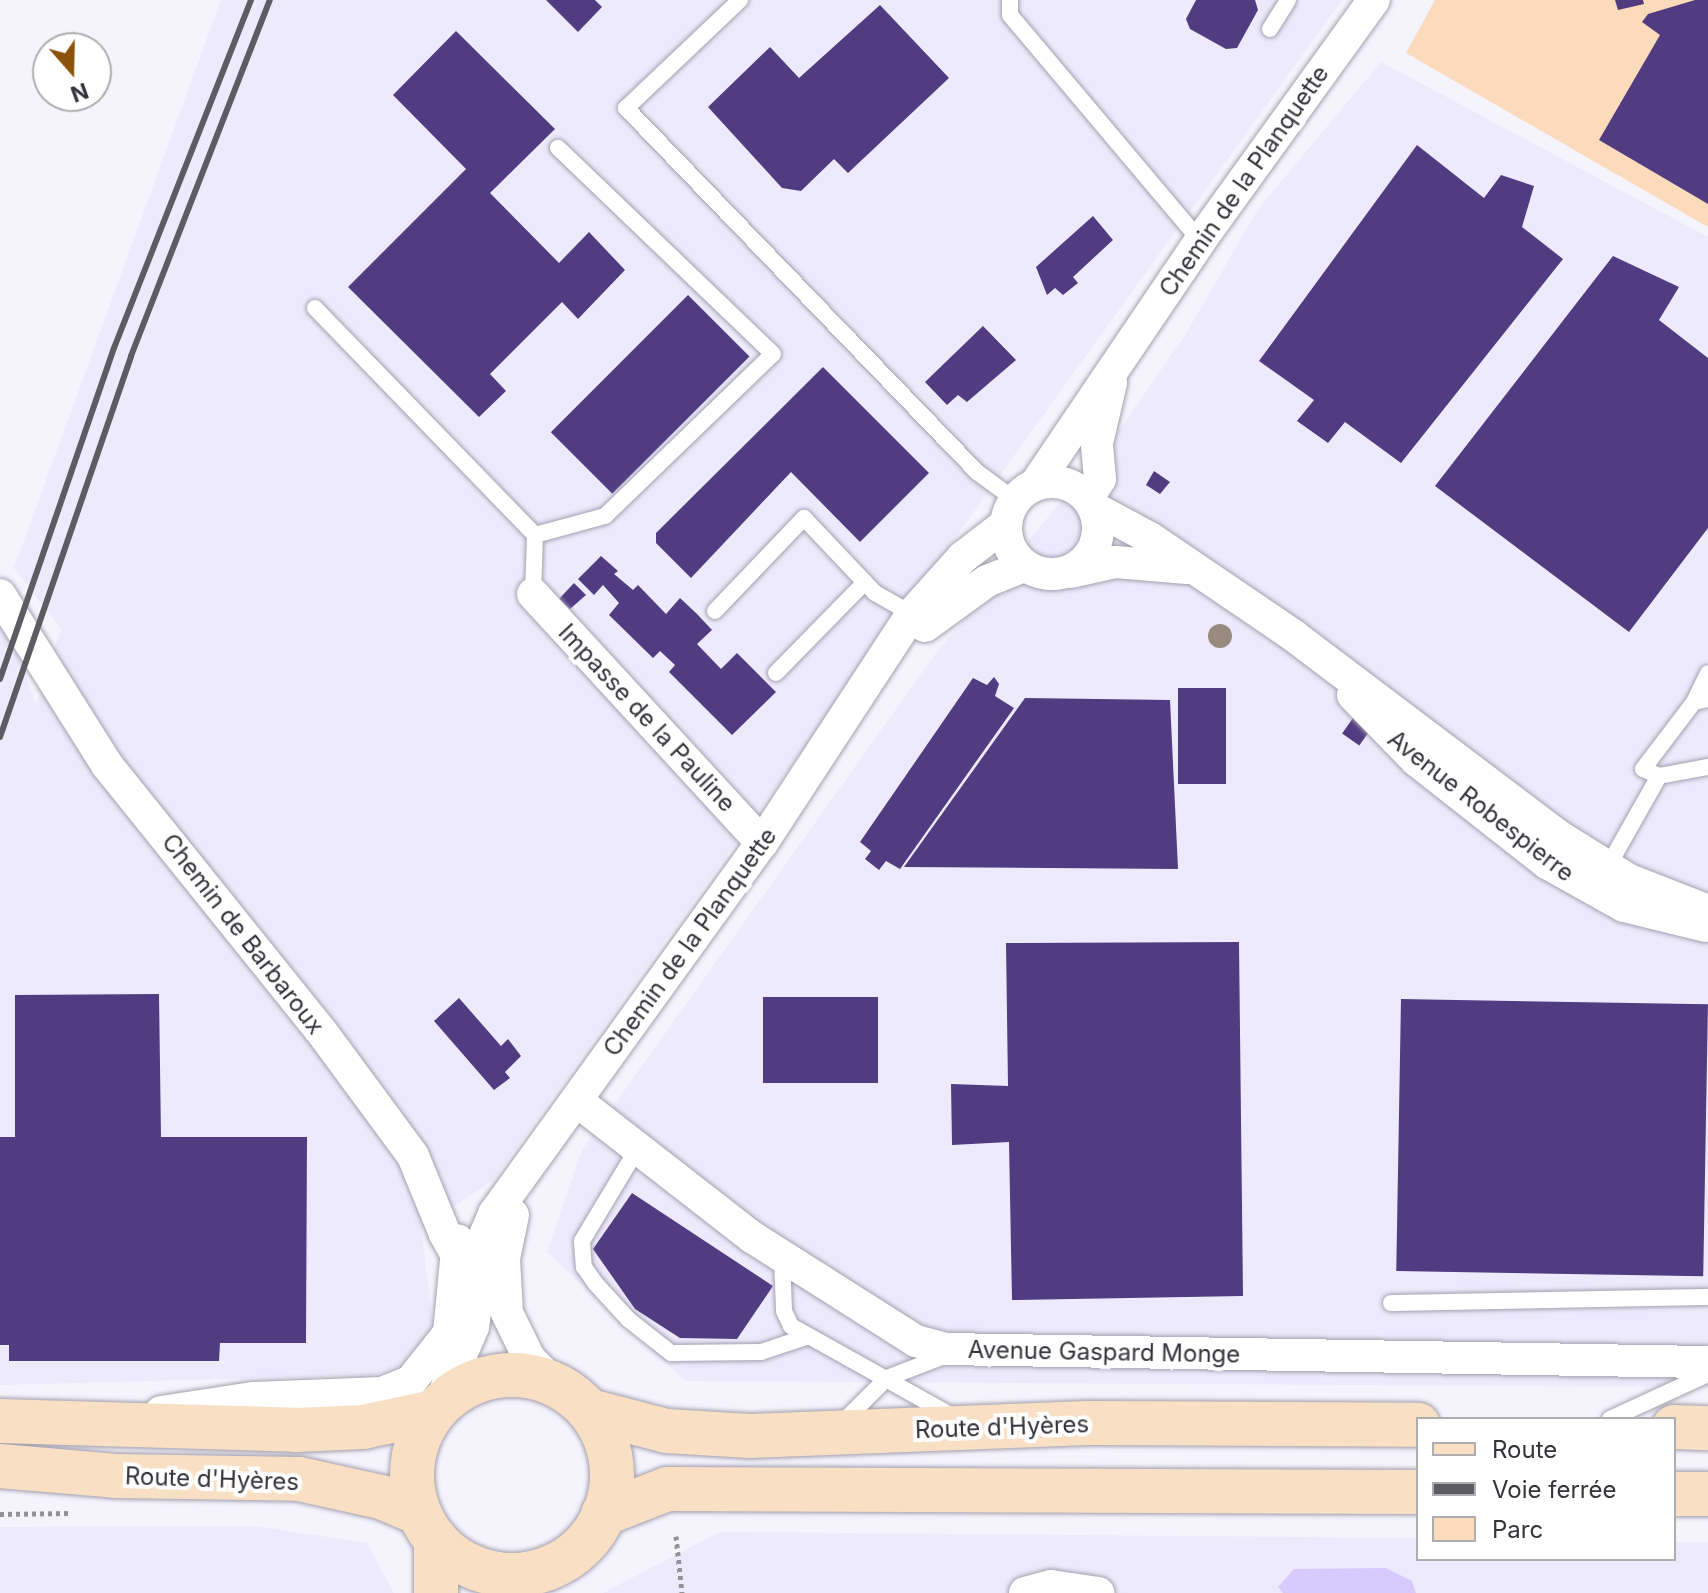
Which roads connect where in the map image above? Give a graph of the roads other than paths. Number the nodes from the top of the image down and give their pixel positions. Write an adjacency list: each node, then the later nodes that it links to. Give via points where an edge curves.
1 (740, 0): 10 (lane, via 626,108 977,472)
2 (1010, 0): 7 (lane, via 1010,15)
3 (1288, 0): 5 (lane)
4 (1374, 0): 7 (street, Chemin de la Planquette)
5 (1270, 29)
6 (558, 148): 12 (lane, via 773,354 605,516)
7 (1200, 241): 9 (street, Chemin de la Planquette)
8 (315, 308): 12 (lane)
9 (1116, 364): 10 (street, Chemin de la Planquette); 11 (street, Chemin de la Planquette, via 1097,443 1100,479)
10 (1018, 503): 11 (street, via 1069,485); 13 (street, via 1008,543); 20 (street, Chemin de la Planquette)
11 (1091, 503): 14 (street, Avenue Robespierre); 15 (street, via 1098,539 1092,553)
12 (535, 535): 17 (lane)
13 (1024, 566): 15 (street, via 1052,575); 25 (street, Chemin de la Planquette, via 950,603)
14 (1190, 569): 15 (street, Avenue Robespierre, via 1115,562); 21 (street, Avenue Robespierre)
15 (1067, 573)
16 (865, 582): 19 (lane, via 804,518); 20 (lane); 22 (lane)
17 (533, 594): 28 (street, Impasse de la Pauline)
18 (0, 596): 36 (street, Chemin de Barbaroux, via 100,754 413,1156)
19 (715, 611)
20 (912, 614): 25 (street, Chemin de la Planquette)
21 (1326, 662): 29 (street, Avenue Robespierre); 31 (street, Avenue Robespierre, via 1416,760 1547,863 1624,906)
22 (776, 673)
23 (1708, 673): 24 (lane)
24 (1701, 700): 27 (lane, via 1643,769)
25 (855, 708): 28 (street, Chemin de la Planquette)
26 (1708, 767): 27 (lane)
27 (1659, 776): 29 (lane)
28 (762, 843): 32 (street, Chemin de la Planquette)
29 (1607, 868): 30 (street, Avenue Robespierre)
30 (1708, 911)
31 (1708, 926)
32 (577, 1101): 33 (street, Avenue Gaspard Monge); 34 (street, Chemin de la Planquette)
33 (639, 1146): 35 (street, Avenue Gaspard Monge); 39 (lane, via 582,1241 581,1254 595,1283 629,1320 671,1353 761,1352)
34 (516, 1187): 36 (street, Chemin de la Planquette); 44 (street, Chemin de la Planquette, via 508,1229 507,1313 529,1358)
35 (782, 1258): 39 (lane, via 784,1311 791,1326); 40 (street, Avenue Gaspard Monge, via 916,1341)
36 (468, 1264): 45 (street, Chemin de la Planquette, via 473,1327); 49 (street, via 449,1333 425,1368 395,1389 254,1398)
37 (1708, 1297): 38 (lane)
38 (1391, 1303)
39 (806, 1337): 43 (lane)
40 (976, 1351): 41 (street, Avenue Gaspard Monge); 43 (lane, via 942,1356)
41 (1708, 1362)
42 (1708, 1374): 47 (lane)
43 (887, 1378): 51 (lane); 54 (lane)
44 (553, 1383): 45 (main road, via 493,1376 464,1387); 46 (main road)
45 (436, 1408): 49 (main road, via 363,1427); 62 (main road, via 412,1460)
46 (590, 1411): 54 (main road, Route d'Hyères, via 667,1431); 61 (main road, via 611,1460)
47 (1614, 1417)
48 (0, 1423): 49 (main road)
49 (105, 1424)
50 (1416, 1425): 51 (main road, Route d'Hyères)
51 (971, 1427): 54 (main road, Route d'Hyères)
52 (1676, 1427): 53 (main road)
53 (1708, 1428)
54 (832, 1435)
55 (0, 1466): 56 (main road, Route d'Hyères)
56 (116, 1476): 57 (main road); 62 (main road, Route d'Hyères, via 299,1479 381,1497)
57 (0, 1483)
58 (1416, 1492): 61 (main road, via 667,1489)
59 (1676, 1494): 60 (main road)
60 (1708, 1494)
61 (603, 1514): 63 (main road, via 580,1548)
62 (427, 1526): 63 (main road, via 453,1556 486,1571 521,1574); 64 (main road)
63 (545, 1569): 65 (main road)
64 (436, 1593)
65 (501, 1593)
66 (1025, 1593): 67 (street, via 1051,1586)
67 (1098, 1593)

